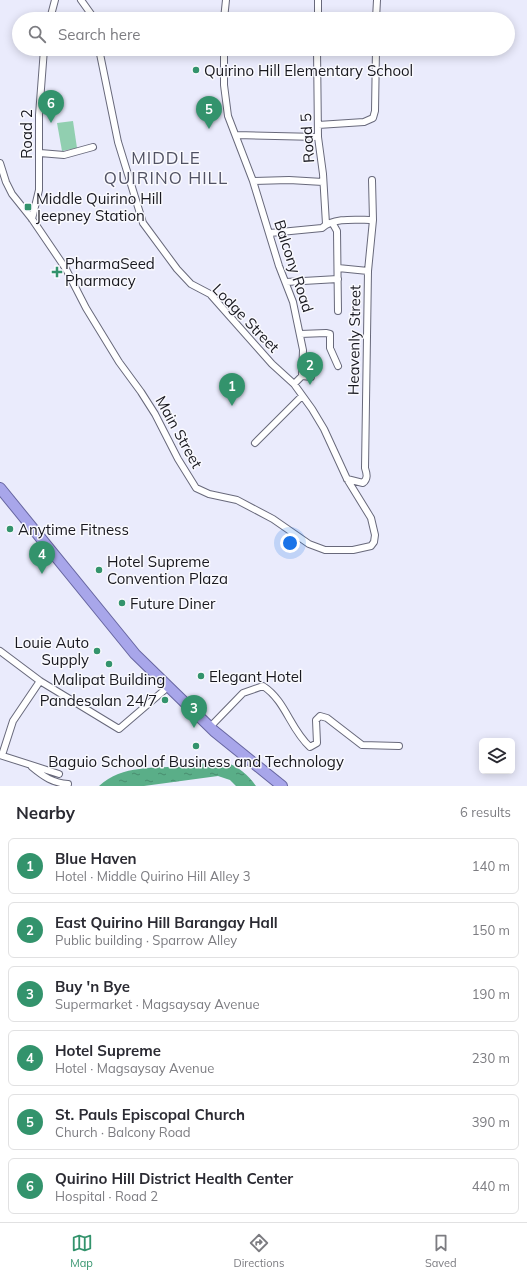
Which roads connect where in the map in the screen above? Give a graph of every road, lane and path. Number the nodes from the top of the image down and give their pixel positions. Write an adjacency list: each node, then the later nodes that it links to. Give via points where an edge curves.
1 (54, 0): 6 (street)
2 (81, 0): 7 (street)
3 (226, 0): 8 (street)
4 (318, 0): 9 (street)
5 (377, 0): 10 (street)
6 (51, 12)
7 (90, 12)
8 (225, 12)
9 (318, 12)
10 (376, 12)
11 (43, 56): 20 (street, Road 2, via 40,92)
12 (100, 56): 38 (street, Lodge Street, via 118,142 143,223 191,284 210,294 272,364)
13 (224, 56): 17 (street, Balcony Road, via 228,116)
14 (317, 56): 16 (street, Road 5)
15 (376, 56): 16 (street, via 373,118 364,122)
16 (318, 125): 18 (street, Road 5)
17 (236, 135): 18 (street); 23 (street, Balcony Road)
18 (318, 137): 24 (street, Road 5)
19 (93, 147): 20 (street, via 64,155)
20 (40, 152): 25 (street, Road 2, via 39,190)
21 (0, 163): 25 (street, Main Street, via 12,194)
22 (372, 180): 26 (street, Heavenly Street)
23 (253, 182): 24 (street); 28 (street, Balcony Road)
24 (323, 182): 27 (street, Road 5)
25 (32, 219): 41 (street, Main Street, via 66,269 119,362 155,414 196,488 208,494 246,504 309,544 325,550 342,551 368,547 374,542 371,518)
26 (373, 220): 27 (street, via 337,221); 30 (street, Heavenly Street)
27 (329, 224): 28 (street, via 322,228); 29 (street, Road 5, via 338,231)
28 (270, 233): 32 (street, Balcony Road)
29 (338, 268): 30 (street); 31 (street, Road 5)
30 (368, 271): 41 (street, Heavenly Street, via 365,468 367,475 363,483)
31 (338, 279): 32 (street); 33 (street, Road 5)
32 (286, 282): 34 (street, Balcony Road)
33 (338, 311)
34 (300, 334): 35 (street, via 330,334 330,348); 36 (street, Balcony Road, via 303,350)
35 (338, 366)
36 (302, 376): 37 (street); 38 (street)
37 (311, 378)
38 (294, 384): 39 (street)
39 (302, 396): 40 (street); 41 (street, via 324,429)
40 (255, 443)
41 (347, 479)
42 (0, 488): 45 (highway, via 135,654)
43 (0, 651): 44 (street)
44 (40, 680): 45 (street, via 119,729); 48 (street, via 13,721)
45 (168, 687): 46 (highway)
46 (210, 727): 47 (street, via 243,693 263,686 273,692 296,732 310,747 317,744 316,720 320,716 327,718 362,745); 52 (highway)
47 (399, 746)
48 (1, 755): 49 (street)
49 (30, 765): 50 (street); 51 (street, via 44,777 56,783)
50 (59, 774)
51 (68, 784)
52 (282, 786)

